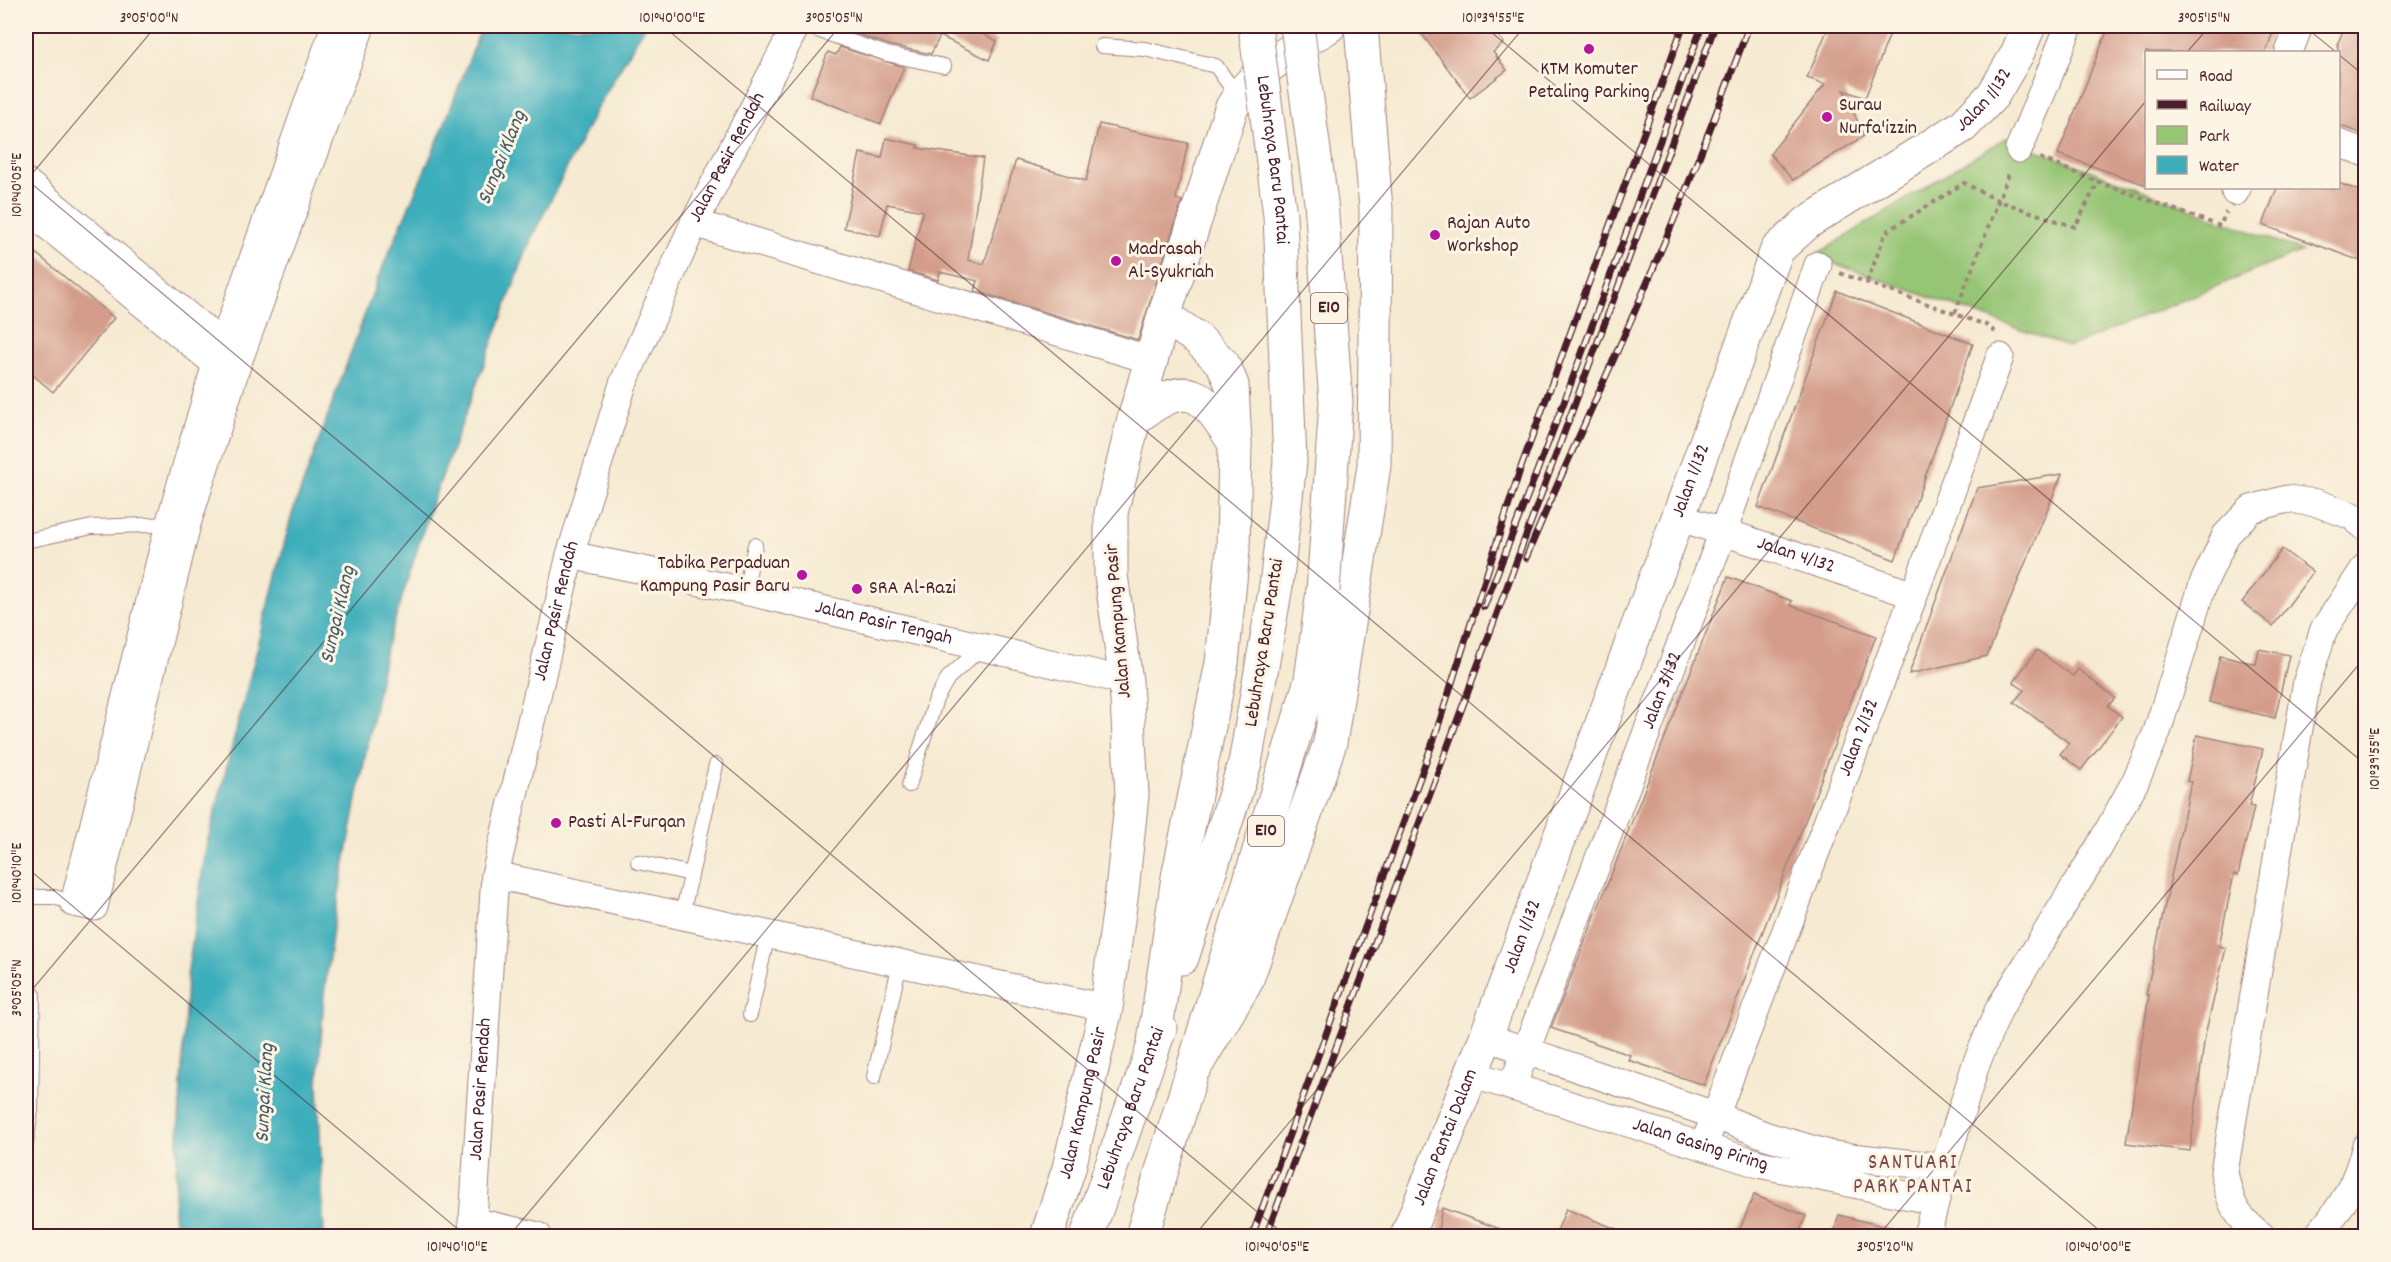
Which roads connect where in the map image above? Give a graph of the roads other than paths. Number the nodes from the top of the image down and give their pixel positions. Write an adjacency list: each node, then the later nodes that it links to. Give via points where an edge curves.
1 (335, 26): 25 (street)
2 (361, 26): 25 (street)
3 (796, 26): 21 (street, Jalan Pasir Rendah)
4 (805, 26): 14 (lane, via 886,54)
5 (1255, 26): 56 (main road, Lebuhraya Baru Pantai / E10, bridge, via 1280,215 1290,462 1276,586 1245,763)
6 (1297, 26): 57 (main road, E10, bridge, via 1321,202 1336,402 1323,591 1311,680)
7 (1329, 26): 15 (main road, Jalan Kampung Pasir, via 1265,71)
8 (1361, 26): 57 (main road, via 1376,210 1374,466 1338,697 1330,743 1246,982)
9 (2029, 26): 29 (main road, Jalan 1/132, via 1993,95 1963,126 1809,222 1777,250)
10 (2069, 26): 17 (street)
11 (2299, 26): 13 (street)
12 (1102, 46): 15 (lane, via 1145,49 1216,66)
13 (2289, 51)
14 (944, 66)
15 (1238, 97): 23 (main road, Jalan Kampung Pasir)
16 (2340, 144): 18 (street)
17 (2019, 149)
18 (2366, 153)
19 (26, 182): 25 (street)
20 (26, 208): 25 (street)
21 (694, 223): 26 (street); 35 (street, Jalan Pasir Rendah, via 623,384)
22 (1818, 265): 32 (street, Jalan 3/132)
23 (1164, 316): 26 (main road, Jalan Kampung Pasir); 28 (main road, via 1198,339 1223,364 1232,385)
24 (2000, 357): 38 (street, Jalan 2/132)
25 (225, 358): 30 (street)
26 (1151, 360): 27 (main road, Jalan Kampung Pasir)
27 (1134, 419): 28 (main road, via 1169,395 1192,396 1212,408); 40 (main road, Jalan Kampung Pasir, via 1111,513 1111,574)
28 (1234, 444): 56 (main road, via 1233,550 1222,663 1178,877)
29 (1678, 517): 32 (street, Jalan 4/132); 54 (main road, Jalan 1/132)
30 (178, 524): 33 (lane, via 92,527); 47 (street, via 94,907)
31 (2366, 528): 65 (street, via 2352,516 2317,503 2287,499 2251,509 2226,535 2202,584 2157,732 2135,782 1999,1009 1976,1064)
32 (1723, 531): 38 (street, Jalan 4/132); 55 (street, Jalan 3/132)
33 (26, 541)
34 (755, 544): 37 (lane)
35 (570, 555): 37 (street, Jalan Pasir Tengah); 45 (street, Jalan Pasir Rendah)
36 (2366, 566): 74 (street, via 2324,629 2307,681 2224,1172 2232,1206)
37 (745, 591): 39 (street, Jalan Pasir Tengah)
38 (1914, 595): 61 (street, Jalan 2/132)
39 (983, 646): 40 (street, Jalan Pasir Tengah); 42 (lane, via 948,678 936,699)
40 (1126, 681): 52 (main road, Jalan Kampung Pasir, via 1132,795)
41 (716, 765): 44 (lane)
42 (909, 785)
43 (638, 862): 44 (lane)
44 (691, 874): 48 (lane)
45 (495, 875): 48 (street); 67 (street, Jalan Pasir Rendah)
46 (26, 897): 47 (lane, via 54,897)
47 (74, 903)
48 (682, 915): 49 (street)
49 (768, 934): 50 (street); 53 (lane)
50 (900, 963): 52 (street); 59 (lane)
51 (26, 983): 62 (lane, via 33,994 31,1110)
52 (1106, 1008): 69 (main road, Jalan Kampung Pasir, via 1069,1168)
53 (750, 1015)
54 (1486, 1036): 55 (street); 58 (main road, Jalan Pantai Dalam)
55 (1525, 1048): 60 (street, Jalan 3/132); 61 (street)
56 (1153, 1049): 70 (main road, Lebuhraya Baru Pantai / E10)
57 (1195, 1067): 71 (main road, E10)
58 (1471, 1074): 60 (street, Jalan Gasing Piring); 72 (main road, Jalan Pantai Dalam)
59 (874, 1077)
60 (1512, 1087): 63 (street, Jalan Gasing Piring)
61 (1717, 1116): 63 (street, Jalan 2/132); 65 (street, via 1832,1155)
62 (26, 1144)
63 (1704, 1145): 66 (street, Jalan Gasing Piring, via 1798,1174)
64 (2366, 1146): 75 (street, via 2358,1176 2339,1210)
65 (1944, 1167): 66 (street)
66 (1934, 1202): 73 (street)
67 (472, 1229): 68 (street)
68 (538, 1236)
69 (1047, 1236)
70 (1087, 1236)
71 (1142, 1236)
72 (1407, 1236)
73 (1927, 1236)
74 (2262, 1236)
75 (2317, 1236)

